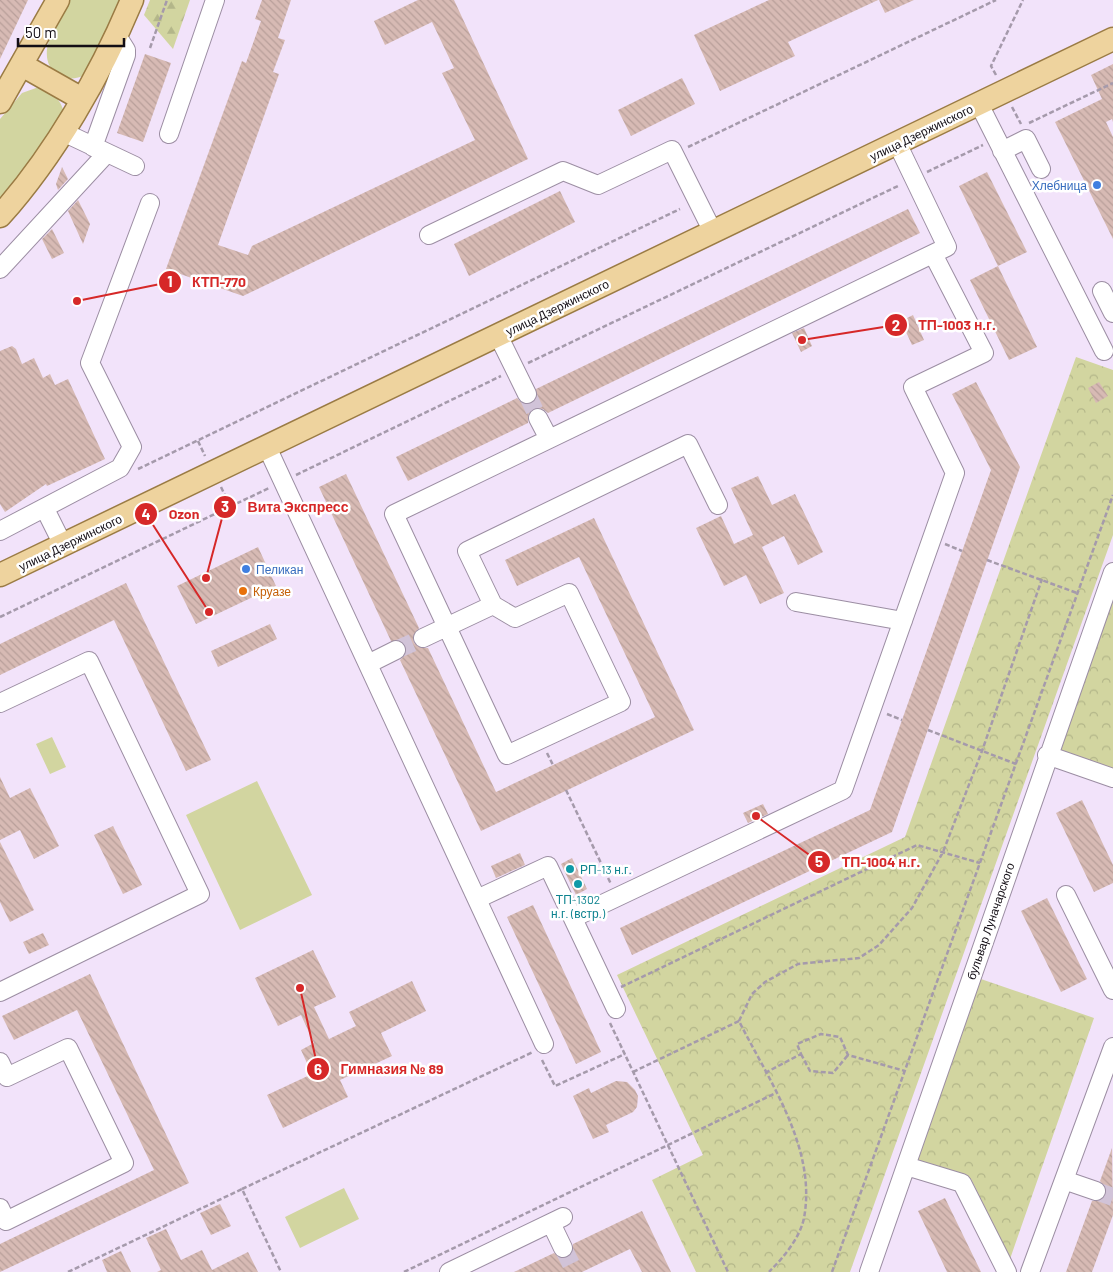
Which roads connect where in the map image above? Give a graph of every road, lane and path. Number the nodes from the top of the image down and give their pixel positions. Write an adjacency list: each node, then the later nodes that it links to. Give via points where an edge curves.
1 (58, 0): 10 (main road)
2 (132, 0): 7 (main road)
3 (167, 0): 9 (path)
4 (215, 0): 17 (street)
5 (996, 0): 21 (path)
6 (1023, 0): 12 (path, via 992,66)
7 (116, 34): 13 (main road); 20 (street, via 126,55)
8 (1113, 39): 12 (main road, улица Дзержинского)
9 (150, 48)
10 (22, 65): 13 (main road); 14 (main road)
11 (1113, 83): 12 (path, via 1022,126)
12 (1004, 92): 15 (main road, улица Дзержинского)
13 (82, 99): 16 (main road)
14 (0, 102)
15 (979, 104): 18 (main road, улица Дзержинского); 19 (street)
16 (63, 132): 20 (street); 27 (main road)
17 (169, 134)
18 (897, 143): 24 (street); 28 (main road, улица Дзержинского)
19 (999, 145): 23 (street, via 1026,139); 24 (path); 35 (street)
20 (100, 150): 22 (street); 31 (street)
21 (682, 150)
22 (134, 166)
23 (1041, 169)
24 (914, 178): 30 (street, via 947,247); 36 (path)
25 (150, 203): 45 (street, via 90,363 132,447 120,468)
26 (680, 209): 41 (path)
27 (0, 216)
28 (713, 232): 29 (street, via 672,150 598,185 563,171); 34 (main road, улица Дзержинского)
29 (429, 234)
30 (933, 254): 39 (street); 56 (street, via 984,353 913,387 955,473)
31 (0, 269)
32 (1102, 291): 33 (street)
33 (1113, 313)
34 (498, 336): 36 (street); 40 (main road, улица Дзержинского)
35 (1104, 351)
36 (515, 370): 37 (street); 42 (path)
37 (526, 394)
38 (538, 418): 39 (street)
39 (549, 440): 57 (street, via 394,514)
40 (267, 447): 42 (street); 47 (main road, улица Дзержинского)
41 (134, 472)
42 (282, 481): 55 (path); 60 (street)
43 (1113, 495): 52 (path)
44 (718, 505): 54 (street, via 688,444 467,551)
45 (45, 509): 46 (street); 47 (street)
46 (0, 531)
47 (63, 545): 50 (main road, улица Дзержинского)
48 (987, 560): 51 (path)
49 (1113, 572): 64 (street, бульвар Луначарского)
50 (0, 575)
51 (1042, 580): 52 (path); 63 (path)
52 (1078, 593): 65 (path)
53 (796, 602): 56 (street)
54 (494, 604): 57 (street); 57 (street, via 515,618 569,593 621,702 507,755)
55 (0, 617)
56 (903, 621): 71 (street, via 843,790)
57 (447, 626): 58 (street)
58 (423, 638)
59 (396, 650): 60 (street)
60 (368, 664): 72 (street)
61 (0, 704): 75 (street, via 89,661 200,894)
62 (928, 730): 63 (path)
63 (982, 751): 65 (path); 68 (path)
64 (1048, 755): 66 (street); 90 (street, бульвар Луначарского)
65 (1016, 764): 69 (path)
66 (1113, 778)
67 (566, 790): 71 (path)
68 (943, 852): 69 (path); 76 (path, via 917,845); 78 (path, via 912,908 880,945 859,958 798,964 780,973 752,994)
69 (980, 863): 86 (path)
70 (1066, 895): 74 (street)
71 (618, 897): 73 (street)
72 (477, 899): 73 (street, via 548,866); 80 (street)
73 (573, 918): 76 (street)
74 (1113, 990)
75 (0, 992)
76 (608, 993): 77 (street)
77 (612, 1014): 81 (path)
78 (739, 1021): 85 (path); 87 (path)
79 (1113, 1047): 91 (street)
80 (541, 1051): 81 (path, via 556,1086); 92 (path)
81 (625, 1054): 85 (path)
82 (801, 1054): 83 (path, via 810,1071 833,1073); 83 (path, via 797,1044 821,1034 840,1036); 87 (path)
83 (848, 1055): 86 (path)
84 (0, 1062): 94 (street, via 7,1077 68,1048 124,1163 6,1221)
85 (633, 1072): 89 (path)
86 (905, 1072): 102 (path)
87 (765, 1073): 88 (path)
88 (776, 1093): 89 (path); 101 (path, via 800,1144 806,1194 804,1220 796,1238)
89 (667, 1144): 98 (path); 100 (path)
90 (906, 1166): 103 (street, бульвар Луначарского); 104 (street, via 962,1183)
91 (1064, 1180): 93 (street); 105 (street)
92 (242, 1189): 96 (path); 97 (path)
93 (1096, 1191)
94 (0, 1208)
95 (563, 1248): 99 (street, via 557,1220)
96 (68, 1272)
97 (281, 1272)
98 (404, 1272)
99 (448, 1272)
100 (728, 1272)
101 (769, 1272)
102 (832, 1272)
103 (869, 1272)
104 (1007, 1272)
105 (1030, 1272)

